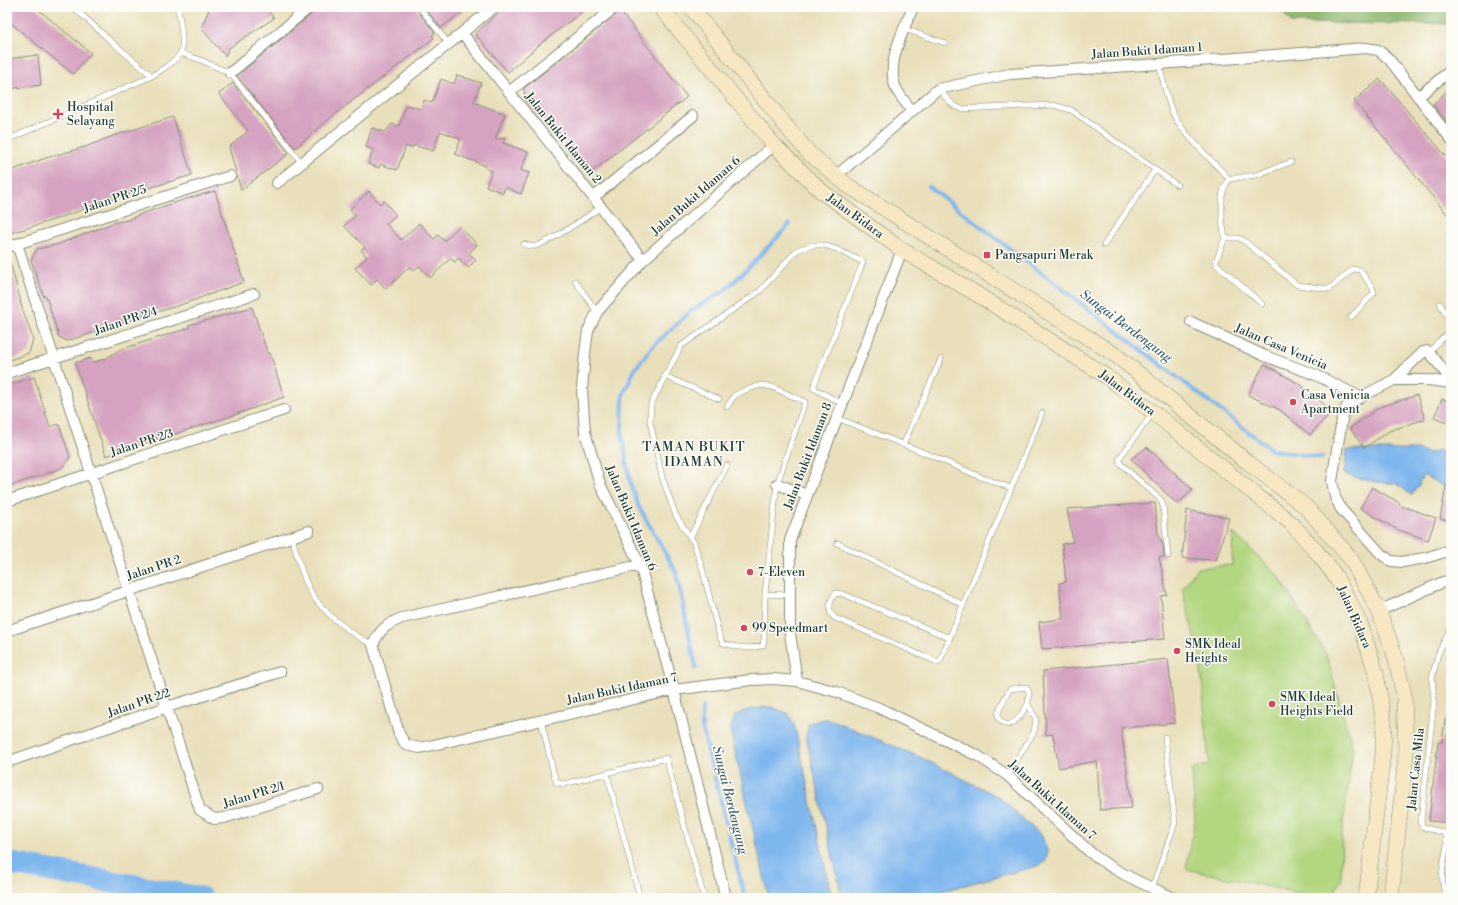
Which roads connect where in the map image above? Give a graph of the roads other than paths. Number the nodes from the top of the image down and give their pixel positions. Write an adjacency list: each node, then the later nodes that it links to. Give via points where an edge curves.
1 (73, 7): 18 (lane)
2 (177, 7): 14 (lane, via 182,26)
3 (310, 7): 17 (street)
4 (419, 7): 13 (lane)
5 (494, 7): 11 (street)
6 (660, 7): 26 (main road, Jalan Bidara)
7 (691, 7): 31 (main road, Jalan Bidara, via 790,131 809,153)
8 (913, 7): 10 (street)
9 (613, 9): 20 (street)
10 (904, 29): 12 (lane); 22 (street, via 896,48 892,70 896,88)
11 (462, 33): 13 (street); 20 (street, Jalan Bukit Idaman 2)
12 (945, 43)
13 (449, 44): 28 (street)
14 (180, 53): 17 (lane); 18 (lane, via 170,64)
15 (1159, 64): 19 (street, Jalan Bukit Idaman 1, via 1010,74); 21 (street, Jalan Bukit Idaman 1, via 1366,48 1378,50 1389,59); 32 (lane, via 1177,121)
16 (1451, 70): 21 (street)
17 (230, 73): 28 (lane)
18 (152, 76): 25 (lane)
19 (938, 89): 22 (street, Jalan Bukit Idaman 1); 29 (lane, via 954,106 962,109 1053,105 1071,110)
20 (509, 92): 35 (street, Jalan Bukit Idaman 2)
21 (1418, 97): 24 (street, Jalan Bukit Idaman 1)
22 (912, 111): 31 (street, Jalan Bukit Idaman 1)
23 (693, 116): 35 (street)
24 (1451, 139)
25 (7, 140)
26 (774, 145): 42 (main road, Jalan Bidara, via 828,196); 43 (street, Jalan Bukit Idaman 6)
27 (1291, 162): 32 (lane, via 1256,175)
28 (302, 163): 33 (street)
29 (1155, 170): 34 (lane); 40 (lane)
30 (230, 176): 38 (street, Jalan PR 2/5)
31 (836, 176): 87 (main road, Jalan Bidara, via 1117,356 1306,507 1351,559)
32 (1229, 179): 37 (lane, via 1222,197)
33 (277, 183)
34 (1177, 185)
35 (594, 197): 36 (street, Jalan Bukit Idaman 2)
36 (601, 207): 39 (lane, via 536,246); 43 (street, Jalan Bukit Idaman 2)
37 (1225, 238): 46 (lane, via 1216,264); 49 (lane, via 1243,240 1297,285 1330,289 1353,269 1360,270 1374,293)
38 (18, 244): 41 (street, Jalan PR 2/5); 54 (street)
39 (524, 244)
40 (1104, 245)
41 (7, 247)
42 (902, 250): 62 (street, Jalan Bukit Idaman 8); 66 (main road, Jalan Bidara, via 1101,373)
43 (643, 260): 48 (street, Jalan Bukit Idaman 6)
44 (575, 281): 48 (lane)
45 (254, 294): 54 (street, Jalan PR 2/4)
46 (1262, 304)
47 (1440, 304): 51 (lane)
48 (597, 312): 81 (street, Jalan Bukit Idaman 6, via 588,331 584,353 582,390 585,432 600,484)
49 (1351, 317)
50 (1191, 322): 60 (street, Jalan Casa Venicia)
51 (1451, 322)
52 (1451, 333): 53 (lane, via 1440,338)
53 (1430, 353): 58 (street, via 1423,352); 59 (street)
54 (54, 358): 56 (street, Jalan PR 2/4); 70 (street)
55 (941, 359): 68 (lane)
56 (7, 374)
57 (664, 376): 61 (lane); 62 (lane, via 680,346 760,291 797,250 813,245 824,245 863,262 813,388); 77 (lane, via 651,404 650,421 662,477 676,516)
58 (1394, 380): 59 (street); 60 (street)
59 (1451, 382)
60 (1360, 397): 79 (street, via 1349,403 1342,413 1332,481 1334,497 1341,509 1391,561 1425,558)
61 (719, 399)
62 (843, 404): 67 (street, Jalan Bukit Idaman 8)
63 (727, 407): 71 (lane, via 734,396 761,385 772,387 805,402)
64 (284, 410): 70 (street, Jalan PR 2/3)
65 (1042, 413): 72 (lane)
66 (1154, 413): 80 (lane, via 1119,460 1161,500); 108 (main road, Jalan Bidara, via 1285,518 1302,535 1334,574 1361,626 1376,674 1384,726)
67 (836, 418): 68 (lane); 73 (street, Jalan Bukit Idaman 8)
68 (903, 445): 72 (lane)
69 (727, 465): 77 (lane)
70 (91, 473): 74 (street, Jalan PR 2/3); 83 (street)
71 (777, 484): 73 (street); 84 (lane)
72 (1011, 488): 86 (lane)
73 (807, 495): 85 (street, Jalan Bukit Idaman 8, via 790,540)
74 (7, 501)
75 (309, 531): 76 (street, Jalan PR 2)
76 (292, 537): 83 (street, Jalan PR 2); 91 (lane, via 308,586 316,599 336,621)
77 (690, 538): 84 (lane, via 703,571 717,629 723,642 756,648 763,645)
78 (837, 543): 86 (lane)
79 (1451, 550)
80 (1168, 556)
81 (640, 565): 91 (street, via 402,618 387,624); 94 (street, Jalan Bukit Idaman 6)
82 (1451, 580): 87 (street)
83 (129, 590): 89 (street, Jalan PR 2); 96 (street)
84 (764, 594): 85 (lane)
85 (790, 595): 93 (street, Jalan Bukit Idaman 8, via 790,633)
86 (964, 605): 90 (lane)
87 (1379, 611): 109 (main road, Jalan Bidara, via 1395,656 1404,695 1406,756)
88 (1451, 627): 110 (lane, Jalan Casa Mila, via 1438,654 1432,678 1434,701 1421,820 1422,826 1446,833 1448,839 1442,868)
89 (7, 631)
90 (950, 638): 90 (lane, via 940,661 937,662 835,618 829,610 832,597 836,593 843,594)
91 (373, 645): 97 (street, Jalan Bukit Idaman 7, via 399,734 406,745 420,748)
92 (280, 672): 96 (street, Jalan PR 2/2)
93 (797, 681): 94 (street, Jalan Bukit Idaman 7, via 751,680); 101 (street, Jalan Bukit Idaman 7, via 837,692 879,708 978,756)
94 (674, 690): 97 (street, Jalan Bukit Idaman 7); 106 (street, Jalan Bukit Idaman 6)
95 (1028, 704): 95 (lane, via 1026,687 1010,689 998,714 999,720 1006,725 1014,723); 101 (lane, via 1036,719 1034,732)
96 (167, 707): 99 (street, Jalan PR 2/2); 102 (street, Jalan PR 2/1, via 200,810 214,819)
97 (541, 720): 100 (lane, via 557,783 564,784)
98 (1165, 737): 103 (lane, via 1175,823)
99 (7, 762)
100 (607, 774): 104 (lane); 105 (lane, via 666,758)
101 (1007, 776): 103 (street, Jalan Bukit Idaman 7, via 1092,854)
102 (318, 788)
103 (1152, 888): 107 (street, Jalan Bukit Idaman 7)
104 (640, 898)
105 (704, 898)
106 (726, 898)
107 (1174, 898)
108 (1366, 898)
109 (1391, 898)
110 (1445, 898)

